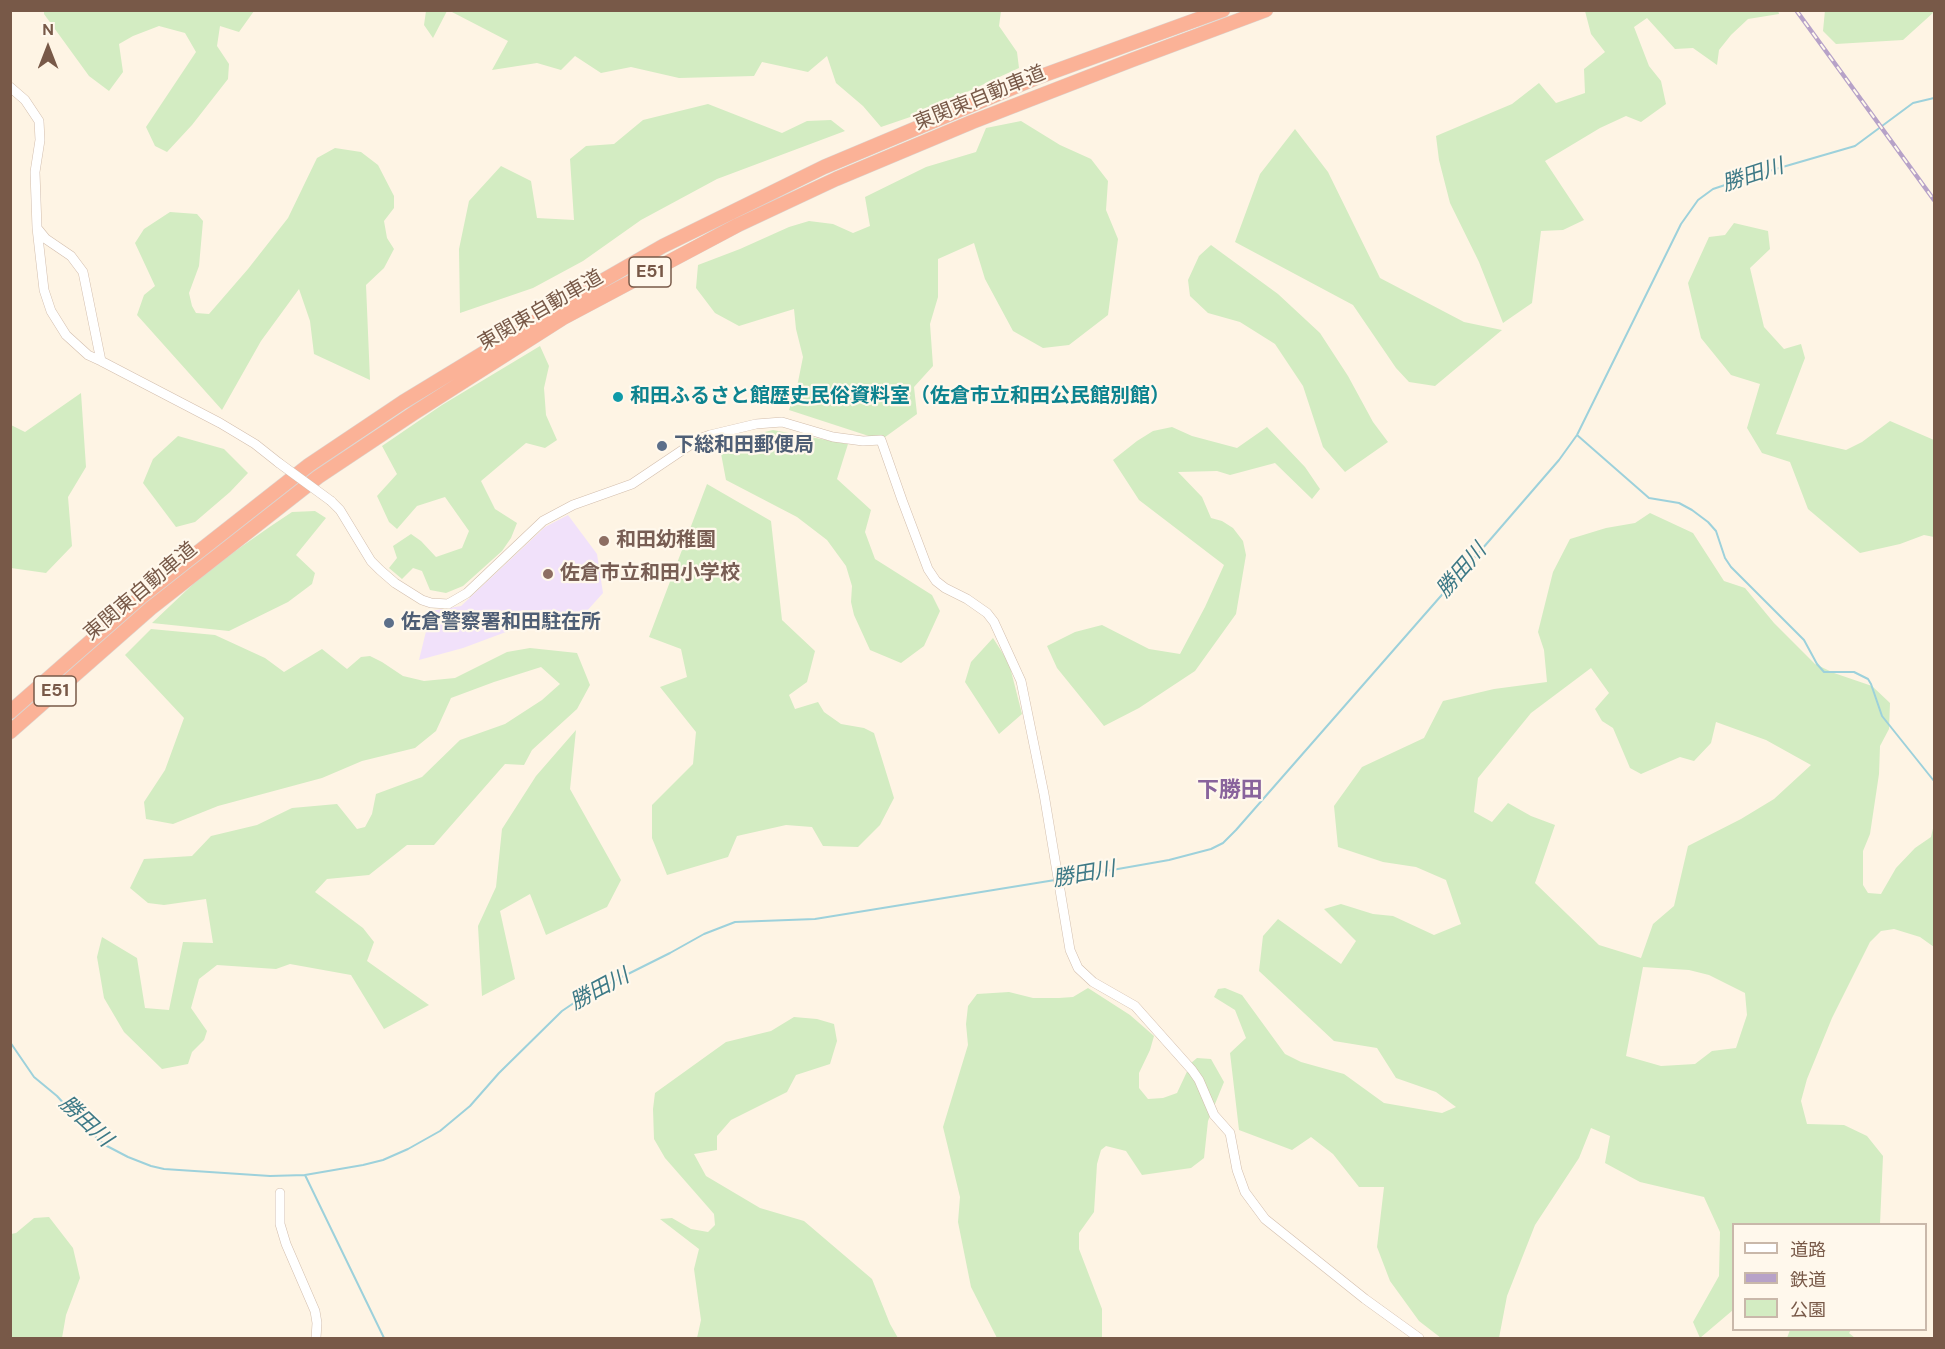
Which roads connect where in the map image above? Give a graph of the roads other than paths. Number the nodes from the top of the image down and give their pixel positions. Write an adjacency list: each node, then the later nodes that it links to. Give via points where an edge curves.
1 (1223, 10): 6 (highway, 東関東自動車道 / E51, via 1036,78 824,166 663,246 433,382 319,459 210,541)
2 (1266, 10): 7 (highway, 東関東自動車道 / E51, via 993,114 836,179 738,225 563,318 318,477 219,553)
3 (10, 87): 4 (street, via 39,121 34,172)
4 (37, 228): 5 (street, via 71,256 83,272); 5 (street, via 44,290 51,311 66,335)
5 (101, 361): 10 (street, bridge, via 255,444 340,510 380,570 431,603 448,604 467,593 543,521 573,505 632,484 710,435 782,422 833,437 881,440 928,569 945,588 987,613 1021,681 1070,950 1078,968 1093,982 1135,1006 1196,1075 1214,1115 1230,1133 1245,1192 1265,1219)
6 (10, 712)
7 (10, 732)
8 (280, 1193): 9 (street, via 280,1224 315,1311)
9 (316, 1338)
10 (1419, 1338)

